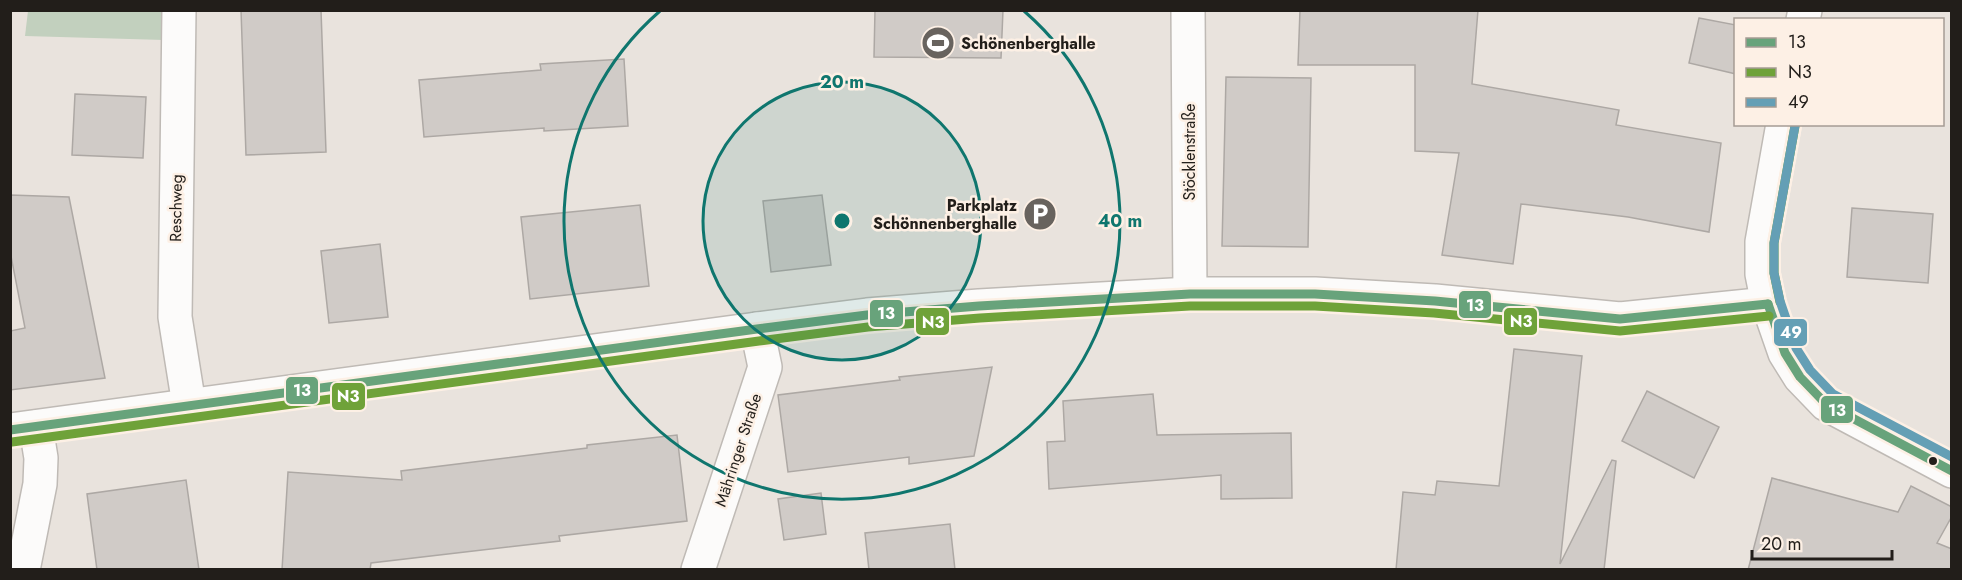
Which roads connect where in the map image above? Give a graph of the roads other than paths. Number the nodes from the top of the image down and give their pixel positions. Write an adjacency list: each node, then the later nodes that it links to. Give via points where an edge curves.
1 (179, 10): 7 (street, Reschweg, via 176,317)
2 (1188, 10): 4 (street, Stöcklenstraße)
3 (1783, 126): 5 (street, via 1762,242 1762,274)
4 (1190, 294): 5 (street, via 1316,294 1620,319); 6 (street, via 867,315)
5 (1768, 304): 9 (street, via 1785,353 1800,377 1826,404)
6 (757, 329): 7 (street); 11 (street, Mähringer Straße, via 765,368)
7 (189, 405): 8 (street)
8 (23, 429): 10 (street, via 41,458)
9 (1952, 471)
10 (23, 570)
11 (698, 570)

